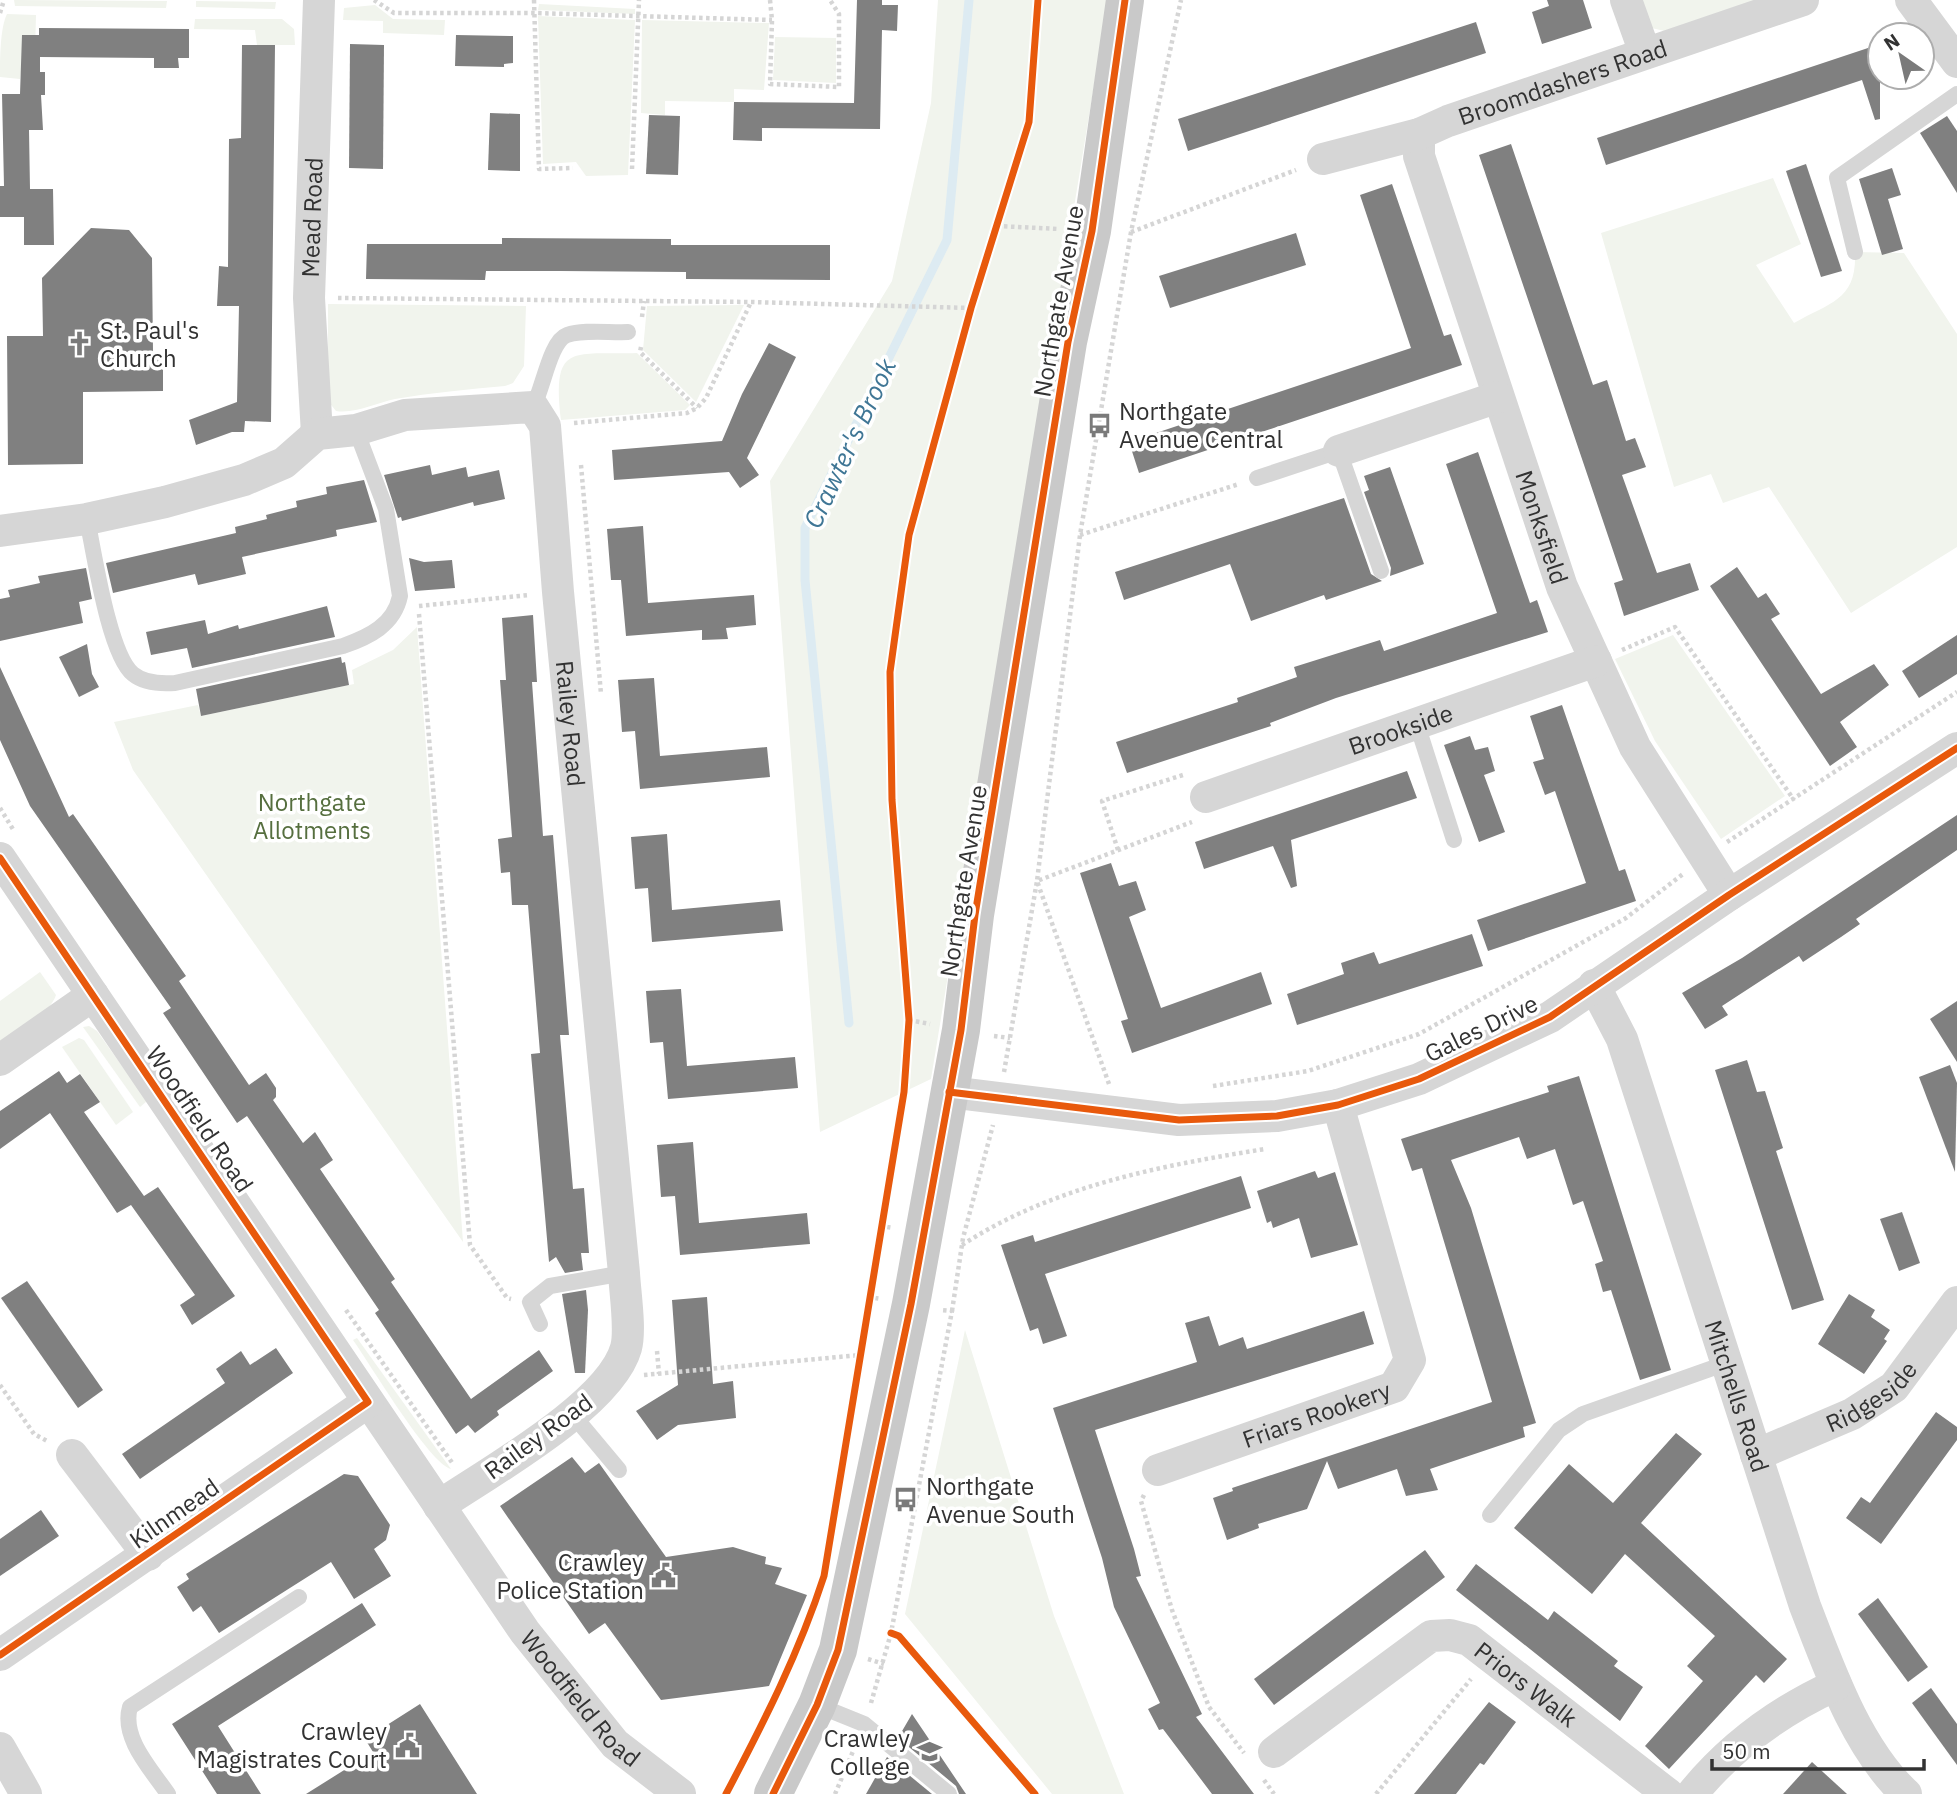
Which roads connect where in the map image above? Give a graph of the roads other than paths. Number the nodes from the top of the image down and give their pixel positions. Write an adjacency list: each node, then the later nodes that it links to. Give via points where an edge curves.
1 (319, 0): 16 (street, Mead Road, via 309,298)
2 (1125, 0): 32 (main road, Northgate Avenue, via 1092,231 1068,341)
3 (1626, 0): 6 (street)
4 (1803, 0): 6 (street, Broomdashers Road)
5 (1911, 0): 7 (street)
6 (1645, 53): 9 (street, Broomdashers Road)
7 (1957, 62)
8 (1957, 94): 11 (lane, via 1837,178)
9 (1419, 134): 10 (street, Broomdashers Road); 13 (street, Monksfield, via 1419,156)
10 (1323, 159)
11 (1854, 252)
12 (634, 337): 14 (lane, via 566,335 556,343)
13 (1498, 397): 17 (street); 22 (street, Monksfield, via 1562,587)
14 (539, 416): 15 (street, via 405,415); 34 (street, Railey Road)
15 (356, 429): 16 (street); 19 (lane, via 386,509 400,596 387,623 343,646 175,683 150,682 134,675 117,652)
16 (317, 434): 19 (street, via 284,463 244,480)
17 (1339, 451): 18 (lane); 21 (lane)
18 (1257, 478)
19 (87, 519): 20 (street)
20 (0, 531)
21 (1381, 571)
22 (1596, 661): 23 (street, Brookside); 28 (street, Monksfield, via 1635,747)
23 (1416, 721): 25 (street, Brookside); 26 (lane)
24 (1957, 748): 28 (street, Gales Drive)
25 (1206, 797)
26 (1454, 840)
27 (0, 858): 30 (street, Woodfield Road)
28 (1729, 895): 29 (street, Gales Drive)
29 (1594, 985): 33 (street, Gales Drive, via 1550,1017 1487,1048 1419,1079); 37 (street, Mitchells Road, via 1622,1039)
30 (93, 995): 31 (street); 38 (street, Woodfield Road)
31 (0, 1060)
32 (949, 1092): 33 (street, Gales Drive, via 1003,1082 1120,1114 1193,1119 1277,1115); 50 (main road, Northgate Avenue, via 911,1304 838,1650)
33 (1338, 1105): 43 (street, Friars Rookery, via 1410,1360 1394,1387)
34 (624, 1273): 36 (lane, via 550,1286 530,1302); 39 (street, Railey Road, via 627,1346 612,1378)
35 (1957, 1302): 41 (street, Ridgeside, via 1894,1387 1852,1415)
36 (540, 1324)
37 (1727, 1363): 41 (street, Mitchells Road); 45 (lane, via 1583,1413 1559,1430)
38 (368, 1402): 44 (street, Woodfield Road); 46 (street, Kilnmead)
39 (573, 1415): 42 (lane); 44 (street, Railey Road)
40 (72, 1455): 46 (street)
41 (1756, 1455): 49 (street, Mitchells Road)
42 (619, 1470)
43 (1158, 1470)
44 (439, 1506): 55 (street, Woodfield Road, via 525,1632 615,1744)
45 (1490, 1515)
46 (148, 1555): 48 (street, Kilnmead)
47 (299, 1597): 54 (lane, via 130,1707 126,1720 131,1737)
48 (0, 1655)
49 (1836, 1685): 59 (street, via 1755,1730); 60 (street, Mitchells Road, via 1860,1731)
50 (817, 1705): 56 (main road, Northgate Avenue); 57 (lane, via 864,1724)
51 (0, 1748): 53 (street)
52 (1273, 1752): 58 (street, Priors Walk, via 1431,1636 1450,1635 1469,1640)
53 (26, 1794)
54 (168, 1794)
55 (680, 1794)
56 (773, 1794)
57 (949, 1794)
58 (1668, 1794)
59 (1692, 1794)
60 (1906, 1794)

